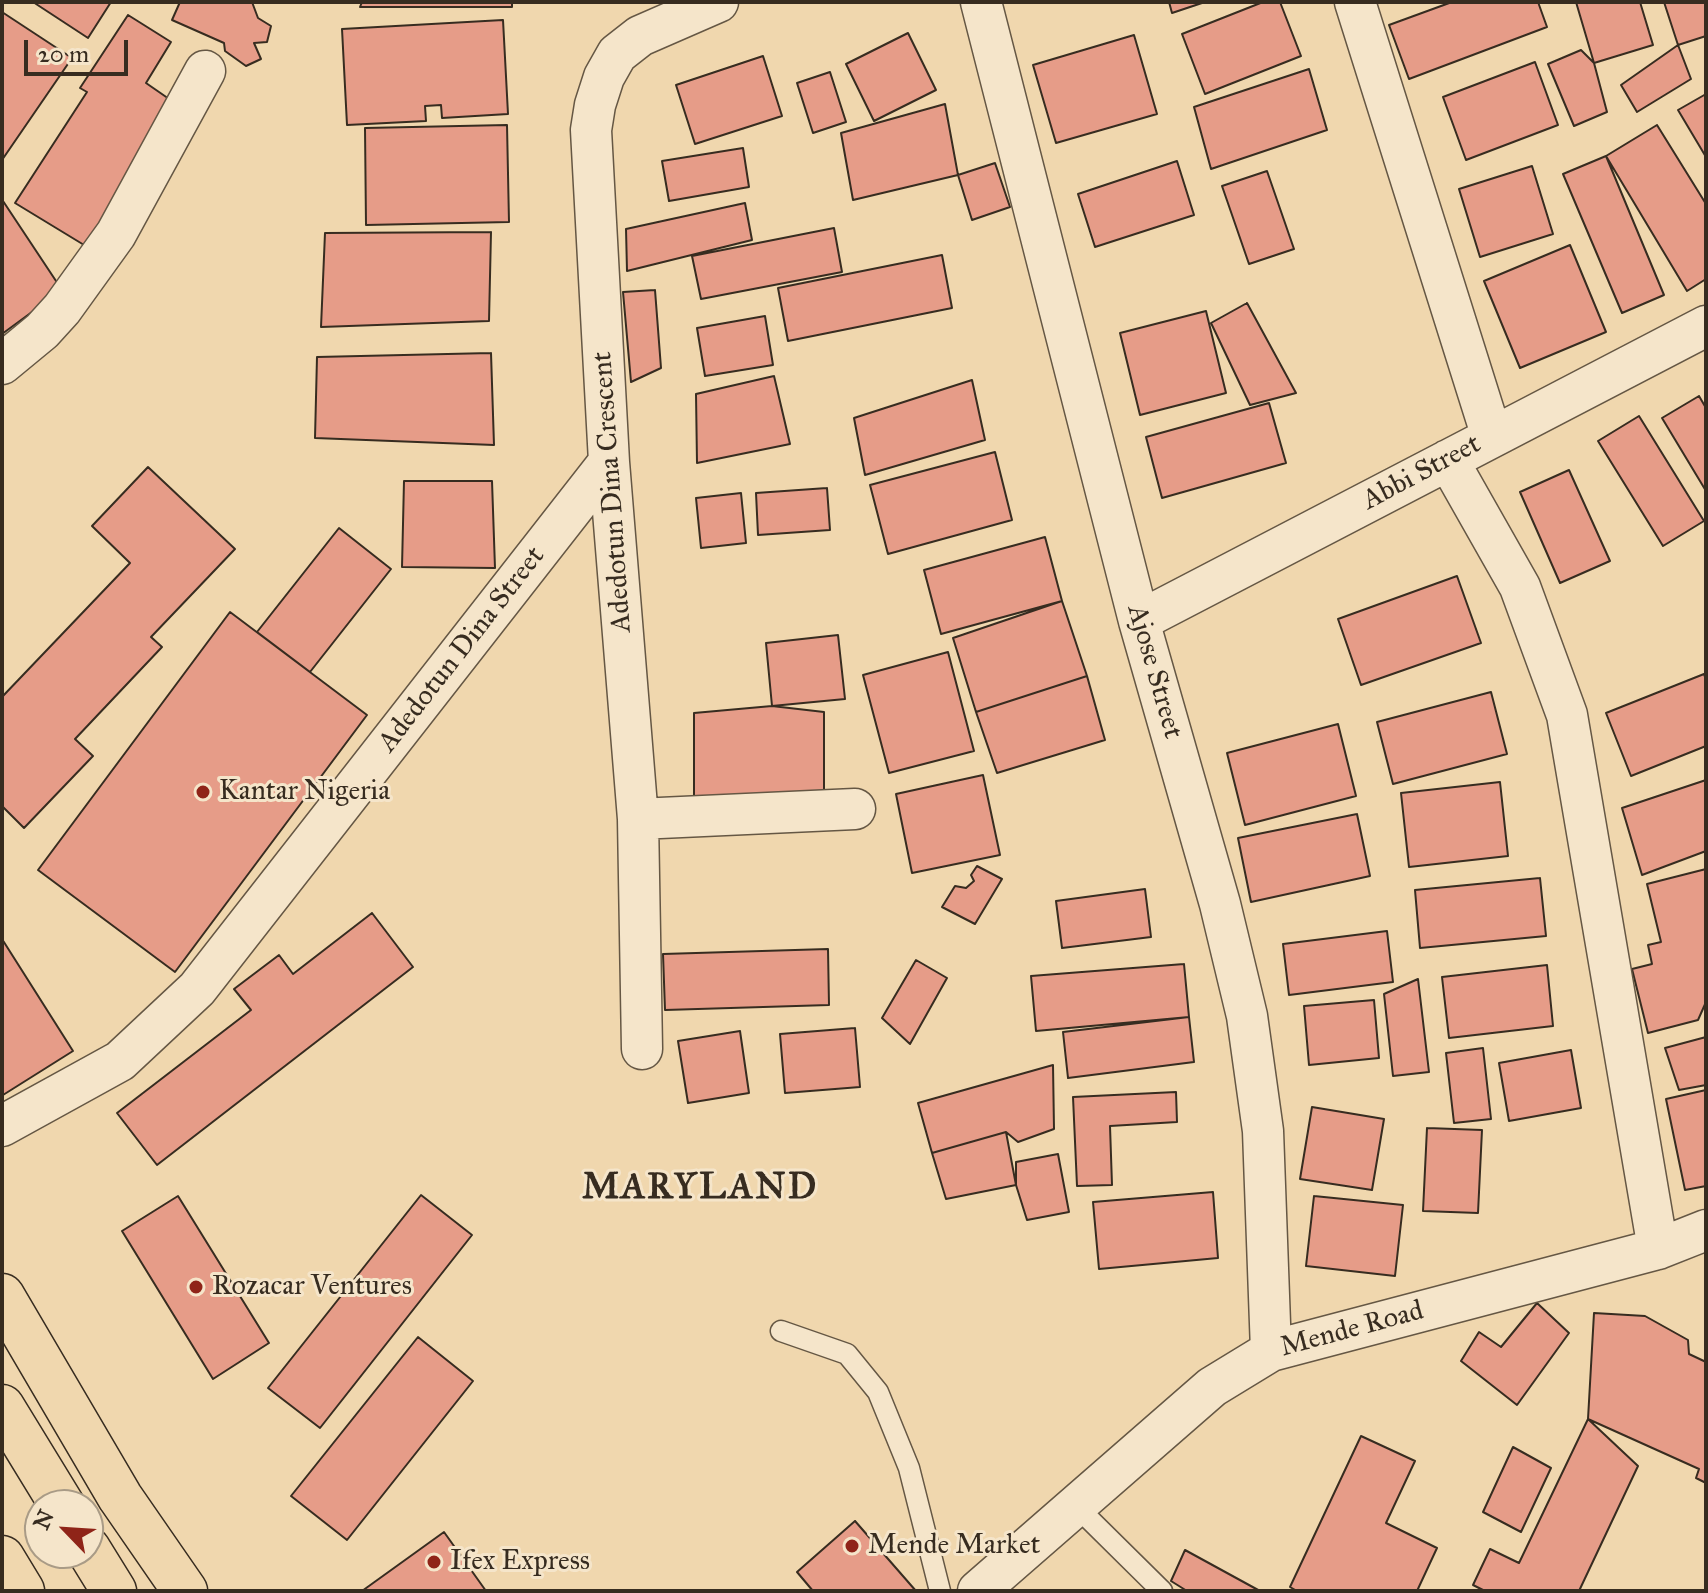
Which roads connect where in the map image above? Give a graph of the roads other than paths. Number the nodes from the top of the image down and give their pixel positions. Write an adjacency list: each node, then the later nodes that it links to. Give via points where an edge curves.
1 (718, 2): 9 (street, Adedotun Dina Crescent, via 640,36 617,54 595,105 591,130)
2 (981, 2): 10 (street, Ajose Street)
3 (1355, 2): 7 (street)
4 (205, 71): 6 (street, via 116,234 62,309)
5 (1700, 342): 7 (street, Abbi Street)
6 (2, 364)
7 (1492, 437): 8 (street, Abbi Street)
8 (1448, 460): 10 (street, Abbi Street); 16 (street, via 1520,587 1567,715)
9 (609, 462): 12 (street, Adedotun Dina Crescent); 14 (street, Adedotun Dina Street, via 197,989 120,1061)
10 (1139, 621): 19 (street, Ajose Street, via 1247,1016 1263,1131)
11 (855, 809): 12 (street)
12 (638, 819): 13 (street, Adedotun Dina Crescent)
13 (642, 1049)
14 (2, 1126)
15 (1706, 1230): 16 (street, Mende Road)
16 (1658, 1249): 19 (street, Mende Road)
17 (2, 1296): 27 (main road, via 120,1497)
18 (781, 1331): 28 (lane, via 847,1354 878,1392 909,1468)
19 (1271, 1351): 22 (street, Mende Road, via 1212,1387)
20 (2, 1407): 21 (main road)
21 (52, 1489)
22 (1077, 1507): 29 (street, Mende Road); 30 (lane)
23 (2, 1558): 25 (main road)
24 (100, 1569): 26 (main road)
25 (22, 1591)
26 (114, 1591)
27 (185, 1591)
28 (940, 1591)
29 (978, 1591)
30 (1162, 1591)

